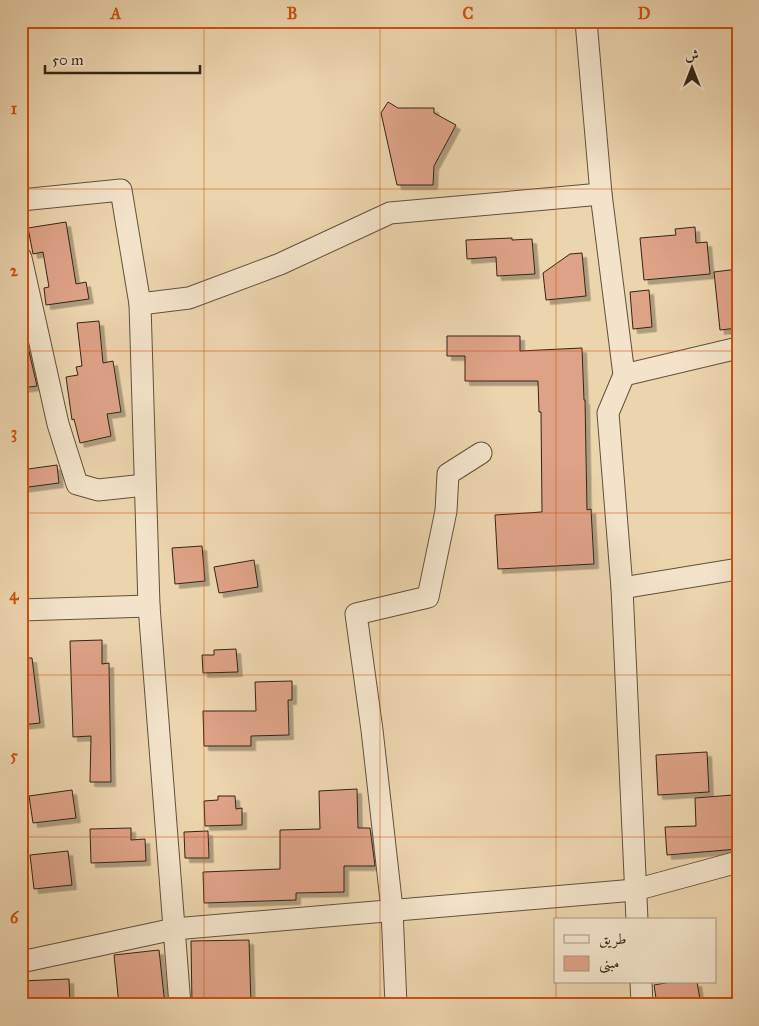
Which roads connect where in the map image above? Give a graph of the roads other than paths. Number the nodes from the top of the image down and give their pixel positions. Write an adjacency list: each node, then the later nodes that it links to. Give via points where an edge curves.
1 (586, 21): 2 (street)
2 (601, 194): 5 (street, via 390,213 280,264 189,298); 7 (street)
3 (21, 200): 5 (street, via 121,190)
4 (21, 258): 9 (street, via 58,424 77,484 98,490)
5 (140, 304): 9 (street)
6 (738, 348): 7 (street)
7 (624, 375): 11 (street, via 608,412)
8 (481, 452): 16 (street, via 448,474 446,511 428,597 356,614)
9 (145, 485): 12 (street)
10 (738, 569): 11 (street)
11 (622, 588): 15 (street)
12 (149, 606): 13 (street); 18 (street)
13 (21, 610)
14 (738, 862): 15 (street)
15 (635, 890): 16 (street); 17 (street)
16 (392, 909): 18 (street); 22 (street)
17 (637, 918)
18 (174, 929): 19 (street); 21 (street)
19 (21, 962)
20 (641, 984): 23 (street)
21 (180, 1005)
22 (396, 1005)
23 (642, 1005)

